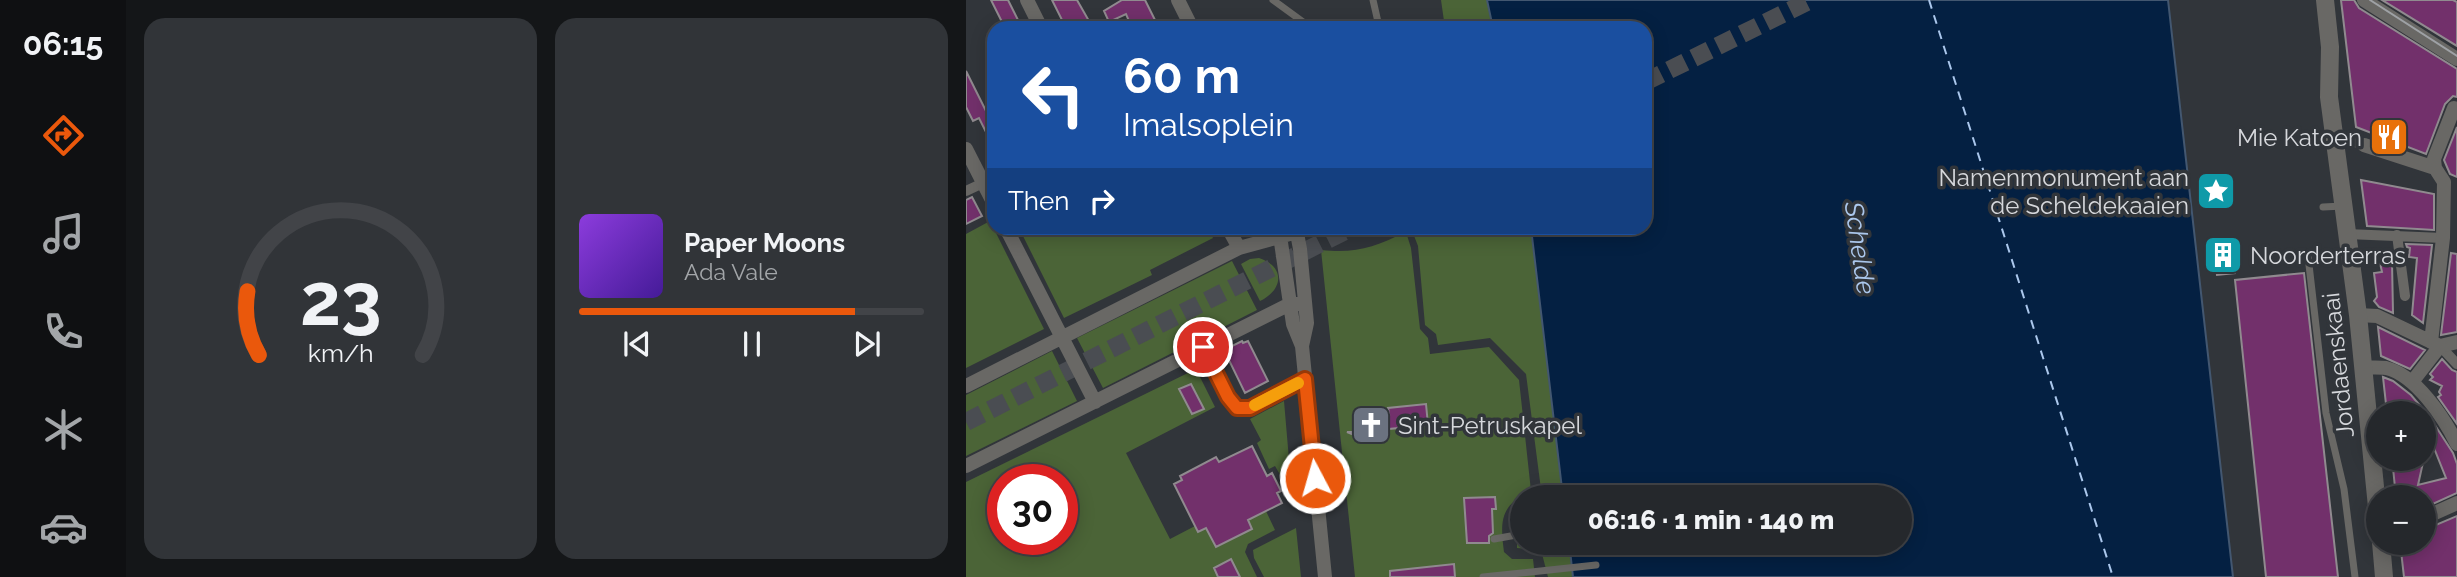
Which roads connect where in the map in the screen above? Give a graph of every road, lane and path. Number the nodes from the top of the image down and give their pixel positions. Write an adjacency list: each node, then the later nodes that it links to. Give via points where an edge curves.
1 (1027, 0): 7 (street)
2 (1178, 0): 8 (street)
3 (1273, 0): 9 (lane)
4 (1373, 0): 10 (lane)
5 (2325, 0): 13 (street, Jordaenskaai)
6 (2364, 0): 11 (street)
7 (1038, 21)
8 (1188, 21)
9 (1301, 21)
10 (1378, 21)
11 (2457, 59)
12 (2456, 104): 16 (street, via 2434,159)
13 (2334, 136): 14 (street); 21 (street, Jordaenskaai)
14 (2364, 145): 16 (street)
15 (966, 149): 17 (street)
16 (2435, 168): 18 (street)
17 (983, 183): 19 (street); 20 (street)
18 (2450, 183): 30 (street)
19 (966, 191)
20 (987, 191)
21 (2343, 206): 22 (lane); 23 (street, Jordaenskaai)
22 (2323, 207)
23 (2347, 234): 29 (street); 36 (street, Jordaenskaai)
24 (1010, 235): 37 (street)
25 (1232, 235): 31 (street)
26 (1270, 235): 31 (street)
27 (1281, 235): 35 (street)
28 (1297, 235): 34 (street)
29 (2398, 235): 30 (street); 33 (street)
30 (2443, 238): 39 (street)
31 (1239, 248): 37 (street)
32 (2308, 256): 59 (lane, via 2326,413 2344,489)
33 (2405, 296)
34 (1306, 303): 35 (street); 40 (street)
35 (1290, 304): 40 (street); 41 (street)
36 (2358, 315): 39 (street, via 2377,316); 43 (street, Jordaenskaai)
37 (1062, 337): 46 (street); 47 (street)
38 (2457, 342): 39 (street)
39 (2436, 344): 42 (street); 45 (street)
40 (1302, 346): 44 (street)
41 (1203, 347): 44 (street, via 1237,408 1250,408); 47 (street)
42 (2457, 364)
43 (2364, 367): 45 (street, via 2386,368); 50 (street, Jordaenskaai)
44 (1305, 379): 57 (street)
45 (2412, 382): 48 (street)
46 (966, 386)
47 (1095, 402): 49 (street)
48 (2457, 444)
49 (966, 466)
50 (2375, 485)
51 (2457, 503): 52 (street)
52 (2436, 513)
53 (1510, 536): 54 (lane)
54 (1494, 539)
55 (2382, 555): 60 (street)
56 (1596, 565): 58 (lane)
57 (1325, 577)
58 (1483, 577)
59 (2355, 577)
60 (2384, 577)

